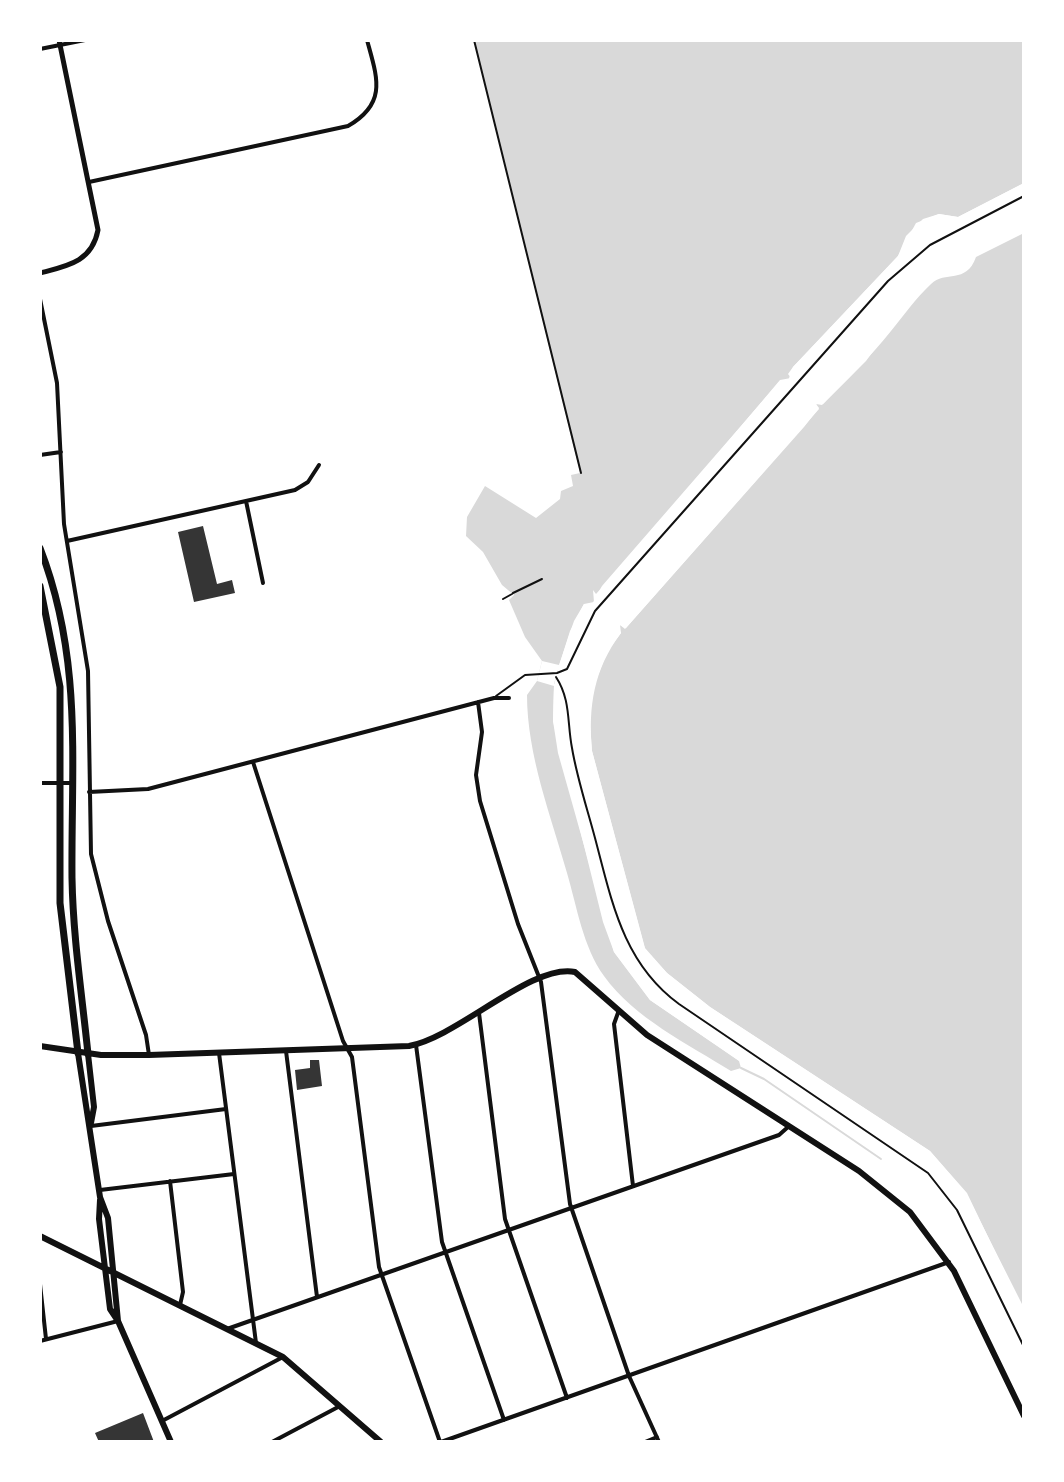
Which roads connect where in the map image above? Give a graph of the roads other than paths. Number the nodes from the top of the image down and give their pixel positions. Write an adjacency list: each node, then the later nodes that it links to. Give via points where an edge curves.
1 (85, 40): 3 (street)
2 (367, 40): 5 (street, via 377,88 369,111 348,126)
3 (60, 42): 4 (street); 5 (street)
4 (40, 49)
5 (89, 182): 7 (street, via 98,230 87,254 71,265)
6 (1024, 196): 17 (lane, via 930,245 877,292 600,605 567,669 521,677)
7 (40, 273)
8 (40, 299): 9 (street, via 57,383)
9 (61, 452): 10 (street); 13 (street)
10 (40, 455)
11 (319, 465): 12 (street, via 295,490)
12 (246, 501): 13 (street); 15 (street)
13 (67, 541): 24 (street, via 88,671)
14 (40, 548): 23 (main road, via 69,657)
15 (263, 583)
16 (40, 586): 22 (main road, via 60,687)
17 (494, 698): 18 (street); 19 (street)
18 (509, 698)
19 (478, 702): 20 (street); 25 (street, via 480,801 521,935)
20 (253, 762): 24 (street, via 148,789); 30 (street)
21 (40, 782): 22 (street)
22 (60, 783): 23 (street); 32 (main road, via 61,926)
23 (73, 783): 34 (main road, via 73,906)
24 (89, 792): 35 (street, via 93,868)
25 (540, 978): 26 (main road, via 566,970 585,978); 27 (main road); 43 (street)
26 (619, 1010): 38 (main road, via 652,1038); 41 (street, via 614,1024)
27 (479, 1013): 28 (main road); 44 (street)
28 (416, 1045): 30 (main road); 46 (street)
29 (40, 1046): 32 (main road)
30 (348, 1049): 31 (main road); 50 (street)
31 (286, 1051): 33 (main road); 52 (street)
32 (78, 1053): 34 (main road); 37 (main road)
33 (219, 1053): 35 (main road); 36 (street)
34 (88, 1054): 35 (main road); 37 (main road)
35 (149, 1055)
36 (226, 1109): 37 (street); 39 (street)
37 (91, 1126): 42 (main road)
38 (789, 1126): 41 (street, via 779,1135); 47 (main road, via 893,1197)
39 (234, 1174): 40 (street); 54 (street)
40 (170, 1181): 42 (street); 53 (street, via 183,1292)
41 (633, 1186): 43 (street)
42 (100, 1194): 48 (main road); 49 (main road)
43 (571, 1207): 44 (street); 60 (street)
44 (508, 1229): 46 (street); 61 (street)
45 (40, 1236): 48 (main road)
46 (445, 1252): 50 (street); 64 (street)
47 (949, 1262): 60 (street); 63 (main road)
48 (105, 1267): 49 (main road); 55 (main road, via 110,1309)
49 (114, 1272): 53 (main road); 55 (main road)
50 (381, 1274): 52 (street); 70 (street)
51 (40, 1284): 57 (street)
52 (317, 1297): 54 (street)
53 (180, 1305): 56 (main road)
54 (253, 1319): 56 (street); 58 (street)
55 (118, 1321): 57 (street); 65 (main road)
56 (227, 1329): 58 (main road)
57 (43, 1340)
58 (256, 1343): 59 (main road)
59 (283, 1357): 62 (main road); 65 (street)
60 (629, 1376): 61 (street); 66 (street)
61 (567, 1398): 64 (street)
62 (341, 1406): 68 (street); 69 (main road)
63 (1024, 1416)
64 (504, 1420): 70 (street)
65 (162, 1421): 67 (main road)
66 (658, 1440): 71 (street)
67 (171, 1442)
68 (272, 1442)
69 (381, 1442)
70 (440, 1442)
71 (645, 1442)

